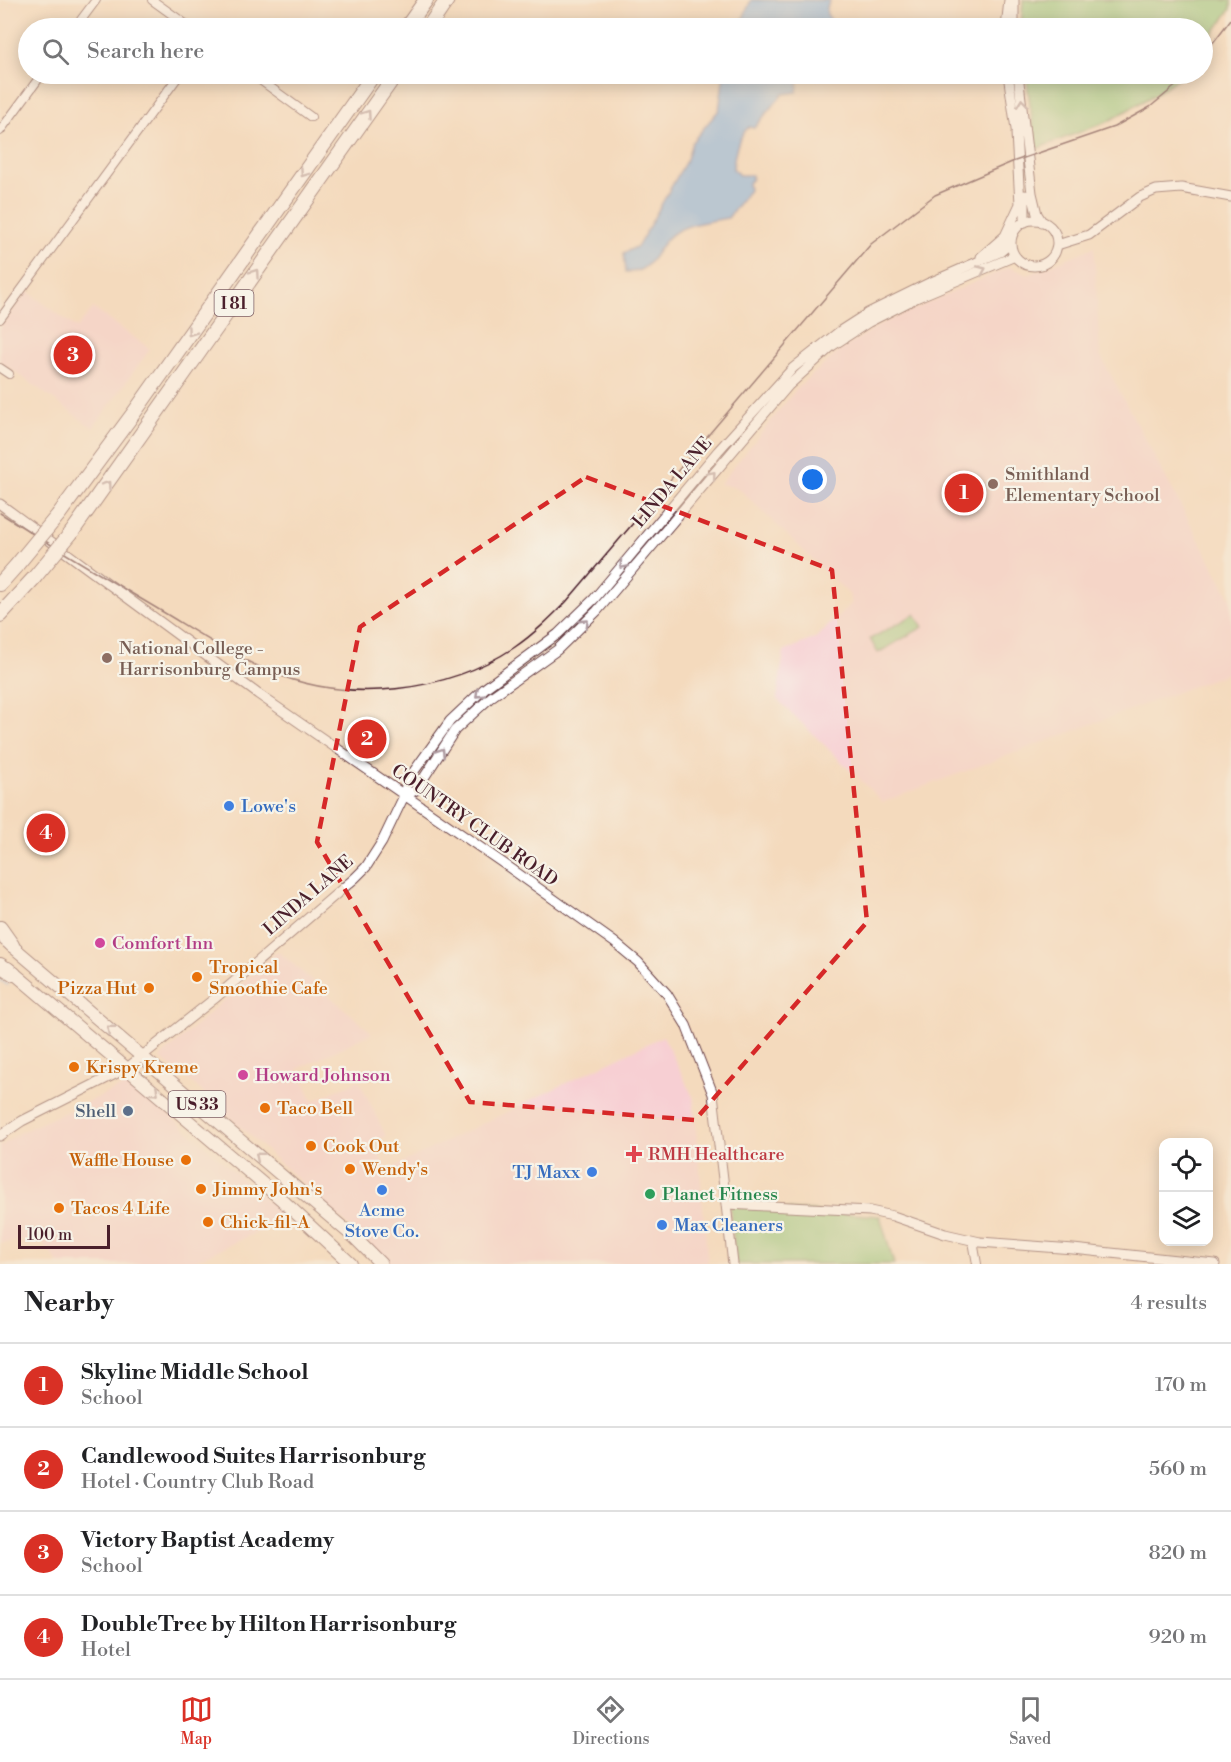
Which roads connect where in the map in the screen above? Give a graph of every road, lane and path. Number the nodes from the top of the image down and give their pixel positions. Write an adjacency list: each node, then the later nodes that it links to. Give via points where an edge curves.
1 (96, 0): 7 (street)
2 (152, 0): 8 (street)
3 (426, 0): 9 (highway)
4 (447, 0): 10 (highway)
5 (1009, 0): 11 (street)
6 (1014, 0): 12 (street)
7 (82, 18)
8 (177, 18)
9 (413, 18)
10 (435, 18)
11 (1007, 18)
12 (1014, 18)
13 (35, 84): 21 (street)
14 (173, 84): 30 (street)
15 (266, 84): 20 (street)
16 (367, 84): 35 (highway, I 81, one-way to 35, bridge, via 136,410)
17 (389, 84): 34 (highway, I 81, one-way to 17, bridge, via 72,532)
18 (1009, 84): 22 (street)
19 (1019, 84): 25 (street, one-way to 19, via 1032,193)
20 (311, 117)
21 (0, 131)
22 (1016, 133): 24 (street); 29 (street, via 1020,204 1005,236)
23 (1231, 197): 26 (street, via 1181,188 1156,190 1140,197 1089,235)
24 (1025, 222): 25 (street); 27 (street, via 1016,228)
25 (1042, 222): 26 (street, via 1053,230)
26 (1056, 241): 28 (street, via 1053,256 1043,264 1027,265)
27 (1011, 243): 28 (street); 29 (street, LINDA LANE)
28 (1015, 256): 38 (street, LINDA LANE, one-way to 28, via 416,790 455,730 491,697 556,650 597,611 788,386 825,353 854,331 918,297)
29 (972, 264): 38 (street, LINDA LANE, one-way to 38, via 868,313 793,368 594,599 558,634 485,688 450,721 407,781)
30 (0, 319)
31 (0, 368): 32 (street)
32 (9, 374)
33 (0, 504): 38 (street, COUNTRY CLUB ROAD)
34 (31, 581): 36 (highway, I 81); 37 (highway)
35 (0, 584)
36 (0, 615)
37 (0, 621)
38 (404, 796): 44 (street, LINDA LANE, via 382,842 361,873); 50 (street, COUNTRY CLUB ROAD, via 614,942 667,994 687,1025 713,1094)
39 (0, 928): 41 (highway)
40 (0, 936): 41 (highway, US 33)
41 (12, 945): 44 (highway, US 33, one-way to 41)
42 (0, 964): 43 (highway)
43 (14, 974): 45 (highway, US 33)
44 (142, 1056): 45 (street, LINDA LANE); 48 (highway, US 33, one-way to 44)
45 (127, 1068): 46 (street, LINDA LANE); 47 (highway, US 33, one-way to 47)
46 (0, 1136)
47 (248, 1171): 48 (highway, via 259,1172 279,1188); 49 (highway, US 33)
48 (292, 1184): 51 (highway, US 33)
49 (282, 1200): 51 (highway, via 297,1196); 54 (highway, US 33)
50 (727, 1204): 52 (street, via 882,1213); 56 (street, COUNTRY CLUB ROAD)
51 (329, 1215): 55 (highway, US 33)
52 (973, 1240): 53 (street); 57 (street)
53 (1144, 1260): 58 (street)
54 (351, 1264)
55 (381, 1264)
56 (733, 1264)
57 (977, 1264)
58 (1215, 1264)

